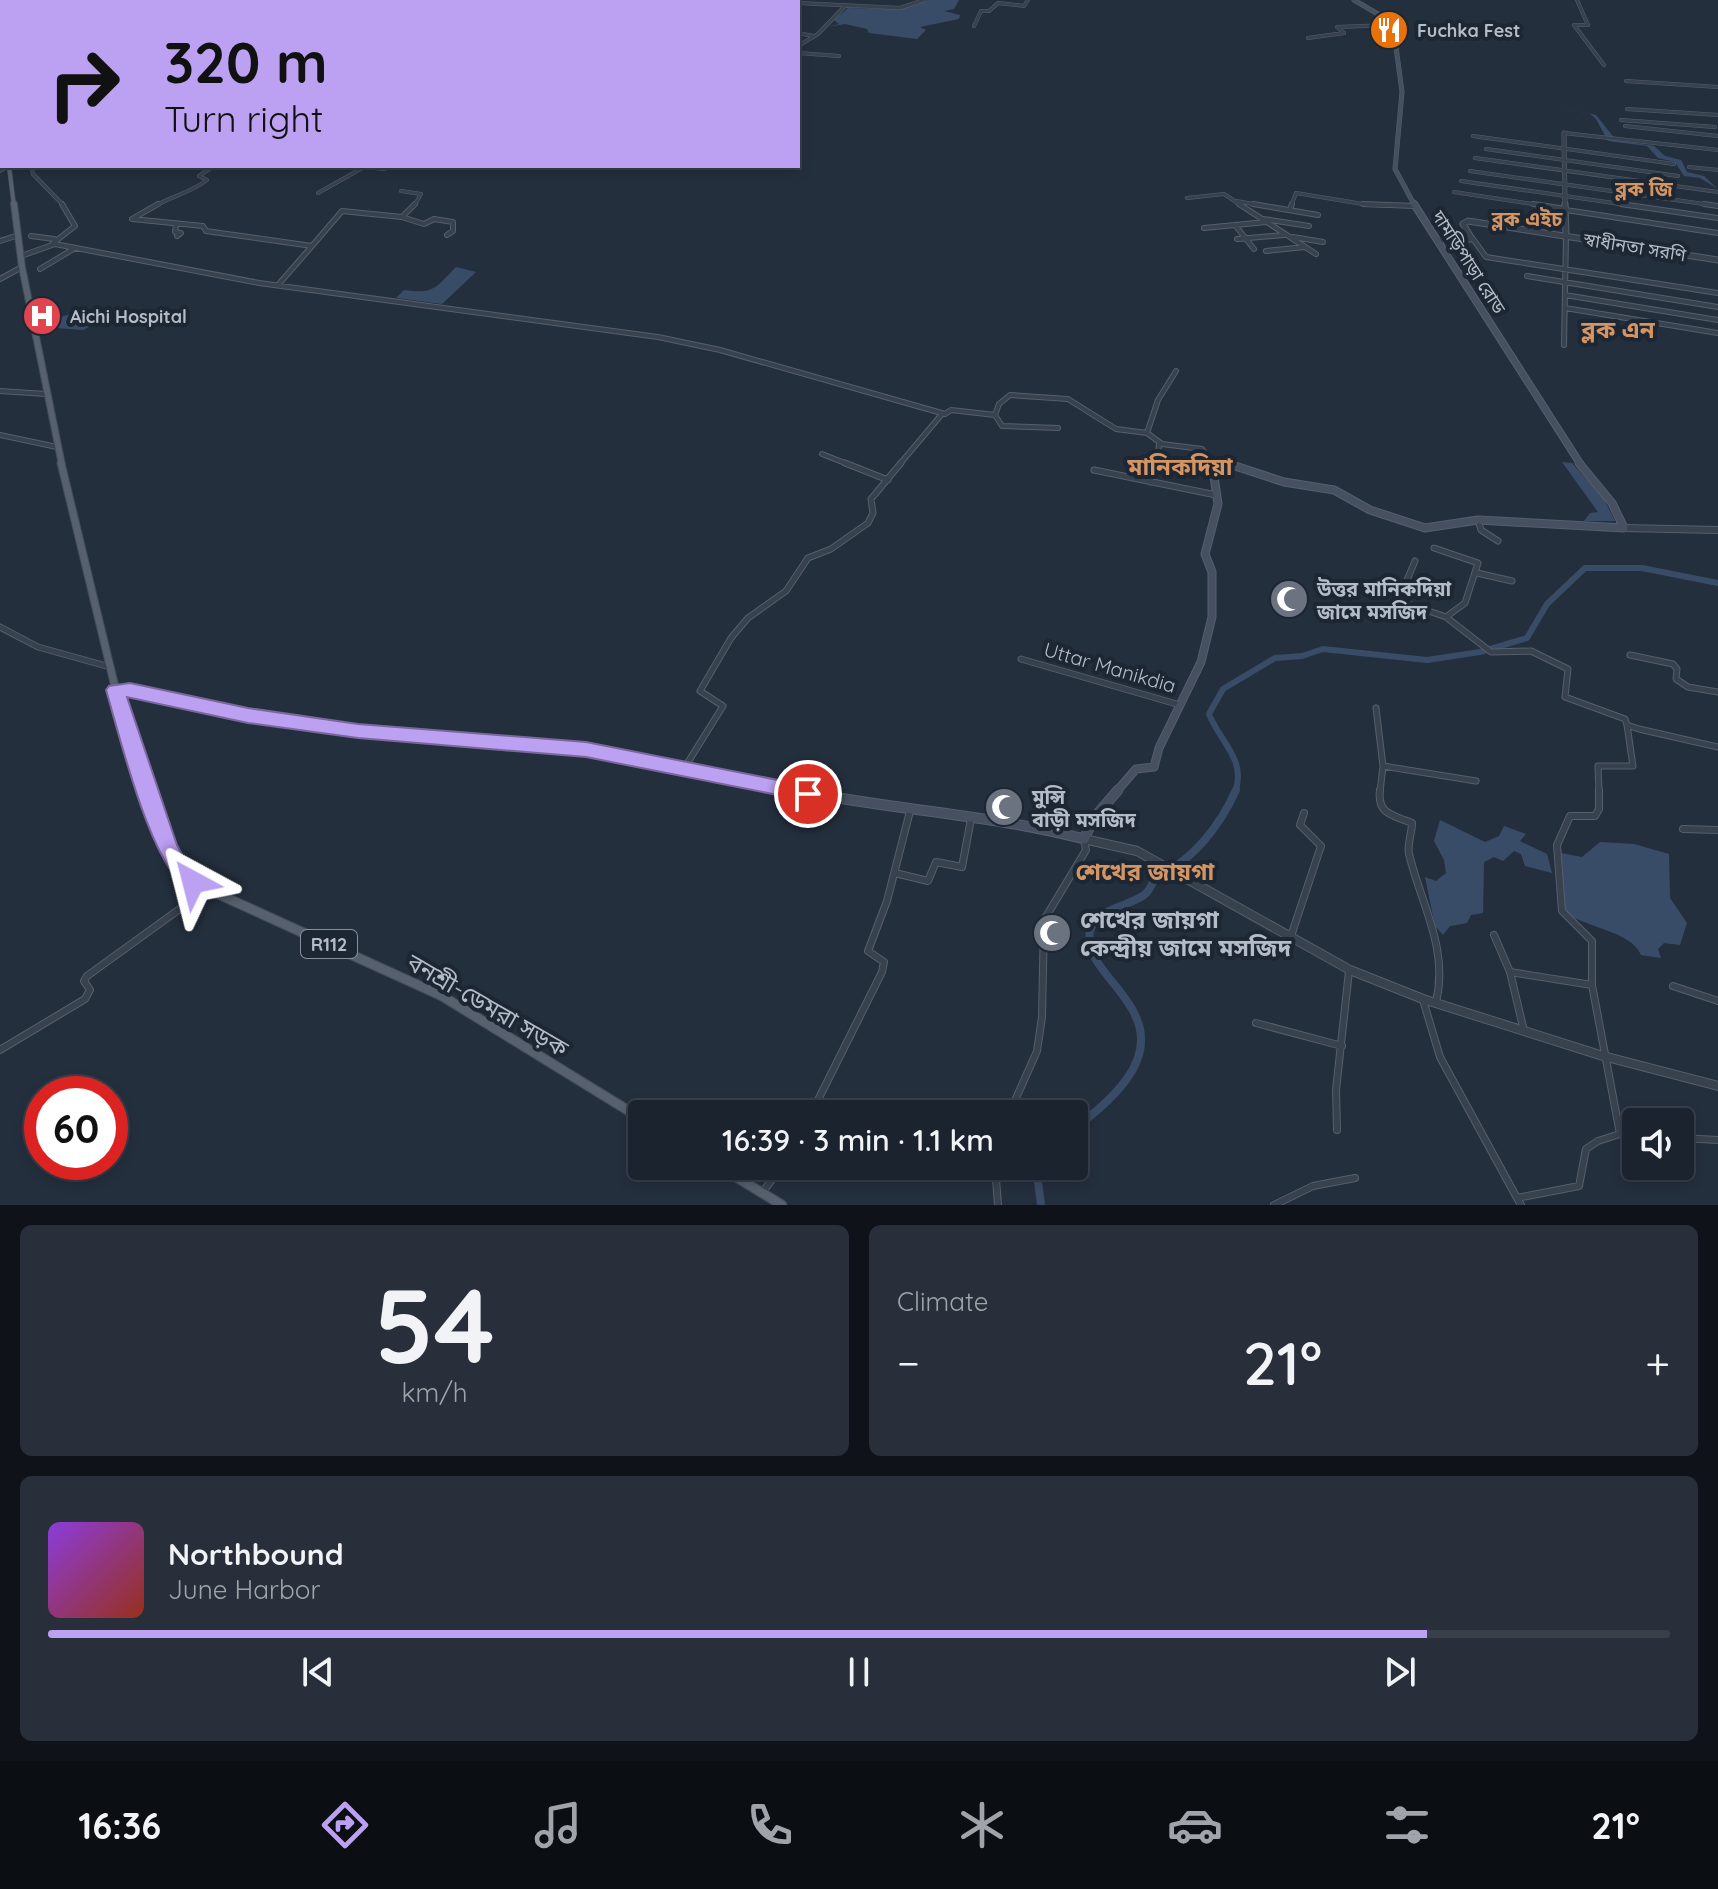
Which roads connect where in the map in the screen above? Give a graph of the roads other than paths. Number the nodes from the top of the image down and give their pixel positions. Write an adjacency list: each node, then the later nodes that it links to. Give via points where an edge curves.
1 (473, 0): 2 (street)
2 (481, 0)
3 (924, 0): 9 (street, via 900,8)
4 (1028, 0): 7 (street, via 1024,6)
5 (1354, 0): 10 (main road)
6 (1577, 0): 18 (street, via 1588,25 1574,25)
7 (999, 2): 11 (street, via 981,11)
8 (800, 3): 9 (street)
9 (845, 7): 13 (street)
10 (1391, 25): 14 (street, via 1337,27 1344,33); 55 (main road, দামড়িপাড়া রোড, via 1403,89 1395,169)
11 (974, 26)
12 (800, 33): 13 (street)
13 (814, 36): 15 (street)
14 (1308, 38)
15 (800, 45)
16 (800, 53): 17 (street)
17 (839, 56)
18 (1604, 65)
19 (1626, 81): 20 (street)
20 (1718, 87)
21 (1627, 109): 22 (street)
22 (1716, 115): 25 (street)
23 (1621, 120): 25 (street)
24 (1625, 126): 28 (street)
25 (1716, 126): 28 (street)
26 (1564, 133): 30 (street); 31 (street)
27 (1473, 136): 30 (street)
28 (1718, 138)
29 (1486, 149): 33 (street)
30 (1565, 149): 33 (street); 34 (street)
31 (1718, 150)
32 (1475, 158): 44 (street)
33 (1565, 159): 44 (street); 45 (street)
34 (1674, 164)
35 (1689, 167): 42 (street)
36 (9, 168): 69 (main road, R112)
37 (32, 168): 80 (street, via 72,216 75,228)
38 (210, 168): 64 (street, via 199,176 207,180 196,189 132,219)
39 (363, 168): 51 (street)
40 (375, 168): 41 (street)
41 (385, 169)
42 (1718, 170)
43 (1470, 171): 47 (street)
44 (1565, 171): 47 (street); 50 (street)
45 (1678, 176)
46 (1461, 181): 52 (street)
47 (1565, 184): 52 (street); 56 (street)
48 (401, 191): 60 (street, via 421,194)
49 (1454, 192): 57 (street)
50 (1718, 192)
51 (318, 193)
52 (1565, 196): 57 (street); 62 (street)
53 (1187, 198): 54 (street, via 1224,194)
54 (1234, 201): 58 (street); 61 (street)
55 (1416, 206): 58 (street, via 1369,205 1296,193); 78 (main road, দামড়িপাড়া রোড)
56 (1718, 206)
57 (1566, 209): 68 (street); 74 (street)
58 (1290, 210): 59 (street)
59 (1318, 215)
60 (402, 217): 70 (street, via 424,224 434,219 453,222); 82 (street, via 342,211)
61 (1261, 218): 63 (street); 66 (street)
62 (1718, 218)
63 (1267, 222): 65 (street); 71 (street)
64 (176, 224): 73 (street, via 175,232 181,233); 82 (street)
65 (1235, 225): 67 (street); 75 (street)
66 (1309, 226)
67 (1204, 228)
68 (1718, 233)
69 (20, 234): 79 (street); 88 (main road, R112)
70 (447, 235)
71 (1287, 235): 75 (street); 81 (street); 84 (street)
72 (31, 236): 80 (street)
73 (177, 236)
74 (1566, 236): 77 (street, স্বাধীনতা সরণি, via 1464,221); 89 (street, স্বাধীনতা সরণি); 92 (street)
75 (1245, 238): 76 (street); 85 (street)
76 (1237, 239)
77 (1473, 239): 78 (street); 92 (street, via 1486,257)
78 (1439, 240): 121 (main road, দামড়িপাড়া রোড)
79 (0, 241)
80 (53, 242): 83 (street); 88 (street)
81 (1323, 242)
82 (312, 246): 96 (street)
83 (76, 247): 91 (street); 96 (street)
84 (1306, 247): 86 (street); 87 (street)
85 (1254, 249)
86 (1266, 251)
87 (1316, 254)
88 (21, 256): 90 (main road, R112)
89 (1718, 260)
90 (22, 267): 94 (street); 106 (main road, R112)
91 (40, 269)
92 (1566, 269): 95 (street); 97 (street)
93 (1527, 276): 95 (street)
94 (0, 279)
95 (1565, 283): 98 (street); 99 (street)
96 (278, 285): 107 (street, via 690,342)
97 (1718, 293)
98 (1565, 295): 100 (street); 101 (street)
99 (1718, 307)
100 (1565, 308): 102 (street); 103 (street)
101 (1718, 320)
102 (1718, 333)
103 (1564, 345)
104 (1176, 371): 110 (street, via 1158,400)
105 (0, 391): 106 (street)
106 (46, 394): 113 (main road, R112)
107 (942, 414): 108 (street, via 951,410); 117 (street)
108 (995, 415): 109 (street, via 1002,426); 110 (street, via 1009,396 1061,397 1116,429)
109 (1058, 428)
110 (1147, 433): 112 (street)
111 (0, 435): 113 (street)
112 (1159, 444): 115 (street, via 1201,448); 118 (street)
113 (57, 447): 134 (main road, R112)
114 (822, 454): 117 (street)
115 (1212, 463): 119 (main road, Uttar Manikdia); 120 (main road, via 1334,490 1359,505 1425,528)
116 (1094, 470): 118 (street)
117 (888, 480): 142 (street, via 871,499 868,523 808,558 786,591 748,618 731,638 700,691 723,706)
118 (1150, 482): 119 (street)
119 (1216, 495): 137 (main road, Uttar Manikdia, via 1205,554 1212,572 1212,617 1201,662)
120 (1478, 520): 121 (main road); 123 (street, via 1481,530)
121 (1624, 528): 122 (street)
122 (1718, 530)
123 (1498, 541)
124 (1434, 548): 126 (street, via 1478,563)
125 (1415, 561): 128 (street)
126 (1477, 573): 127 (street); 130 (street, via 1465,603)
127 (1512, 581)
128 (1397, 600): 129 (street); 130 (street)
129 (1392, 616)
130 (1446, 617): 139 (street, via 1491,652 1531,651 1557,662 1568,669 1565,697 1625,719)
131 (0, 627): 134 (street, via 52,651)
132 (1630, 655): 136 (street, via 1673,664 1682,685)
133 (1021, 659): 137 (street, Uttar Manikdia)
134 (110, 667): 135 (main road, R112)
135 (116, 690): 142 (main road, via 358,731 535,743); 151 (main road, বনশ্রী-ডেমরা সড়ক / R112, via 166,846 185,875)
136 (1718, 692)
137 (1180, 705): 149 (main road, via 1154,767 1136,769 1094,818)
138 (1376, 708): 141 (street)
139 (1627, 725): 140 (street); 156 (street, via 1633,766 1598,766 1599,809 1595,816 1570,816 1557,845 1562,911 1592,941)
140 (1718, 747)
141 (1383, 766): 143 (street); 160 (street, via 1378,808 1412,823 1408,850 1438,948)
142 (685, 767): 144 (main road)
143 (1476, 781)
144 (910, 811): 146 (main road); 150 (street)
145 (1304, 813): 153 (street, via 1300,825 1321,846)
146 (971, 819): 149 (main road); 150 (street, via 962,867 936,862 928,881)
147 (1683, 829): 148 (street)
148 (1718, 830)
149 (1084, 839): 153 (street, via 1137,851); 168 (street, via 1086,850 1044,920 1037,1051)
150 (895, 873): 167 (street, via 868,951 884,962 882,972)
151 (207, 889): 164 (street, via 87,976 90,990 85,999); 169 (main road, বনশ্রী-ডেমরা সড়ক / R112, via 442,996)
152 (1494, 935): 155 (street)
153 (1291, 936): 154 (street)
154 (1350, 970): 158 (street); 163 (street)
155 (1510, 972): 156 (street); 162 (street)
156 (1592, 985): 165 (street)
157 (1673, 986): 159 (street)
158 (1423, 999): 160 (street); 179 (street, via 1446,1070)
159 (1718, 1001)
160 (1436, 1002): 162 (street)
161 (1256, 1023): 163 (street)
162 (1524, 1032): 165 (street)
163 (1342, 1046): 170 (street)
164 (0, 1050)
165 (1603, 1056): 166 (street); 171 (street)
166 (1718, 1086)
167 (818, 1100)
168 (1015, 1100)
169 (628, 1110)
170 (1337, 1130)
171 (1620, 1134): 179 (street, via 1585,1147 1579,1186)
172 (1694, 1139): 173 (street)
173 (1718, 1140)
174 (1355, 1178): 182 (street, via 1296,1191)
175 (737, 1180): 178 (main road)
176 (773, 1180): 178 (street)
177 (996, 1180): 181 (street)
178 (762, 1198): 180 (main road)
179 (1519, 1202)
180 (782, 1205)
181 (998, 1205)
182 (1274, 1205)

